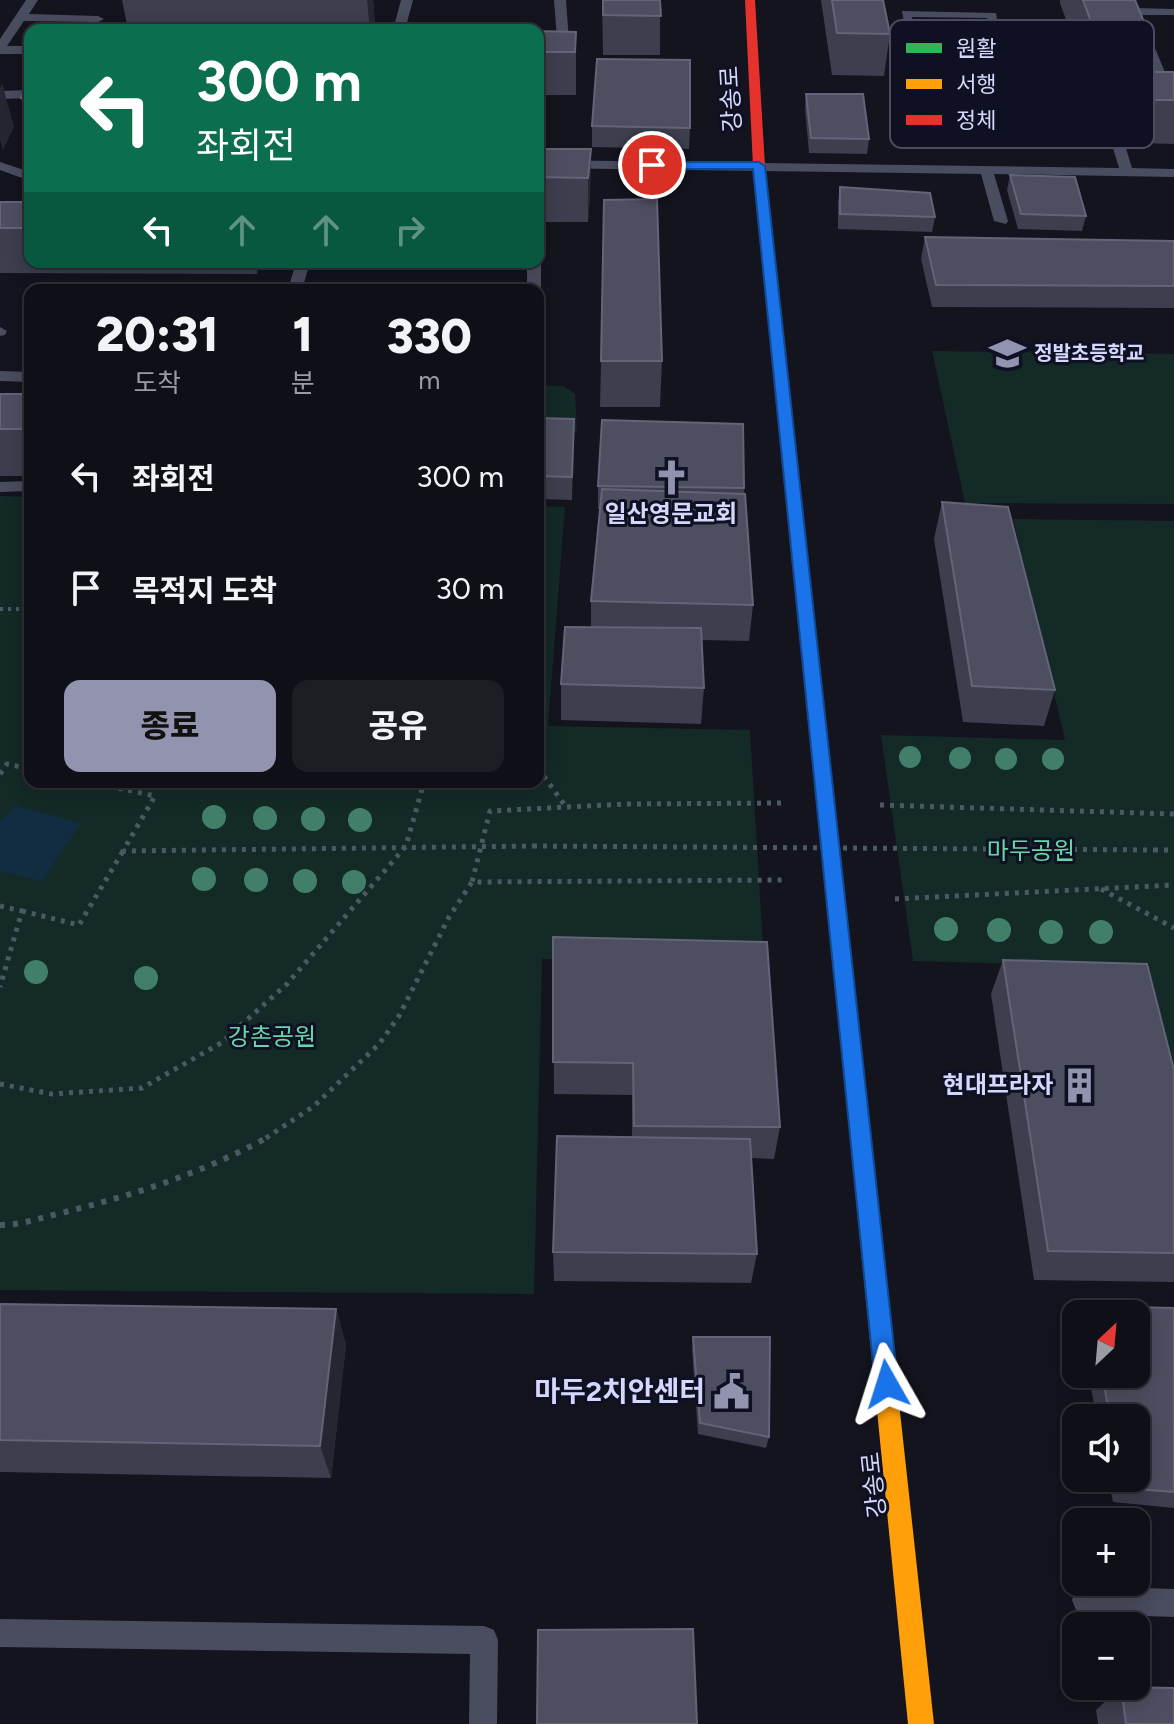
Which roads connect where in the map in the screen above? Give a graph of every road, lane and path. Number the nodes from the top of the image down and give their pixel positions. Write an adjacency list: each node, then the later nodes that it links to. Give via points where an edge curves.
1 (32, 0): 6 (lane)
2 (407, 0): 11 (lane)
3 (560, 0): 15 (lane, via 564,55)
4 (750, 0): 22 (main road, 강송로)
5 (1174, 12): 10 (lane, via 1134,11)
6 (21, 17): 7 (lane); 12 (lane)
7 (98, 19)
8 (907, 20): 9 (lane, via 906,13 992,15)
9 (993, 20)
10 (1138, 20)
11 (401, 24)
12 (0, 49): 13 (lane)
13 (24, 50)
14 (1154, 54): 16 (lane)
15 (544, 55)
16 (1170, 88)
17 (24, 94): 18 (lane)
18 (0, 95)
19 (1119, 148): 24 (lane)
20 (544, 164): 22 (lane)
21 (0, 166): 26 (lane)
22 (759, 166): 23 (lane); 63 (main road, 강송로)
23 (986, 170): 24 (lane); 27 (lane)
24 (1127, 172): 25 (lane)
25 (1174, 173)
26 (24, 175)
27 (1001, 221)
28 (0, 376): 29 (lane)
29 (24, 377)
30 (24, 486): 31 (lane)
31 (0, 487)
32 (0, 609): 33 (path)
33 (24, 609)
34 (24, 768): 35 (path, via 7,764)
35 (0, 774)
36 (544, 776): 42 (path)
37 (116, 788): 39 (path)
38 (422, 788): 44 (path)
39 (121, 789): 47 (path, via 155,796)
40 (781, 803): 42 (path)
41 (880, 805): 43 (path)
42 (566, 807): 45 (path, via 490,811)
43 (1174, 814)
44 (406, 846): 45 (path); 47 (path); 57 (path, via 287,984 221,1043 142,1088 52,1094)
45 (480, 846): 46 (path, bridge); 49 (path)
46 (1174, 850)
47 (123, 851): 54 (path, via 79,925)
48 (786, 880): 49 (path)
49 (472, 882): 58 (path, via 381,1042 337,1090 248,1151 177,1182 23,1226)
50 (1174, 885): 51 (path)
51 (1100, 889): 52 (path); 55 (path)
52 (895, 899)
53 (0, 906): 54 (path)
54 (22, 911): 56 (path)
55 (1174, 928)
56 (0, 987)
57 (0, 1084)
58 (0, 1225)
59 (1086, 1600): 60 (lane)
60 (1174, 1603)
61 (0, 1633): 62 (lane, via 484,1640)
62 (483, 1724)
63 (921, 1724)

